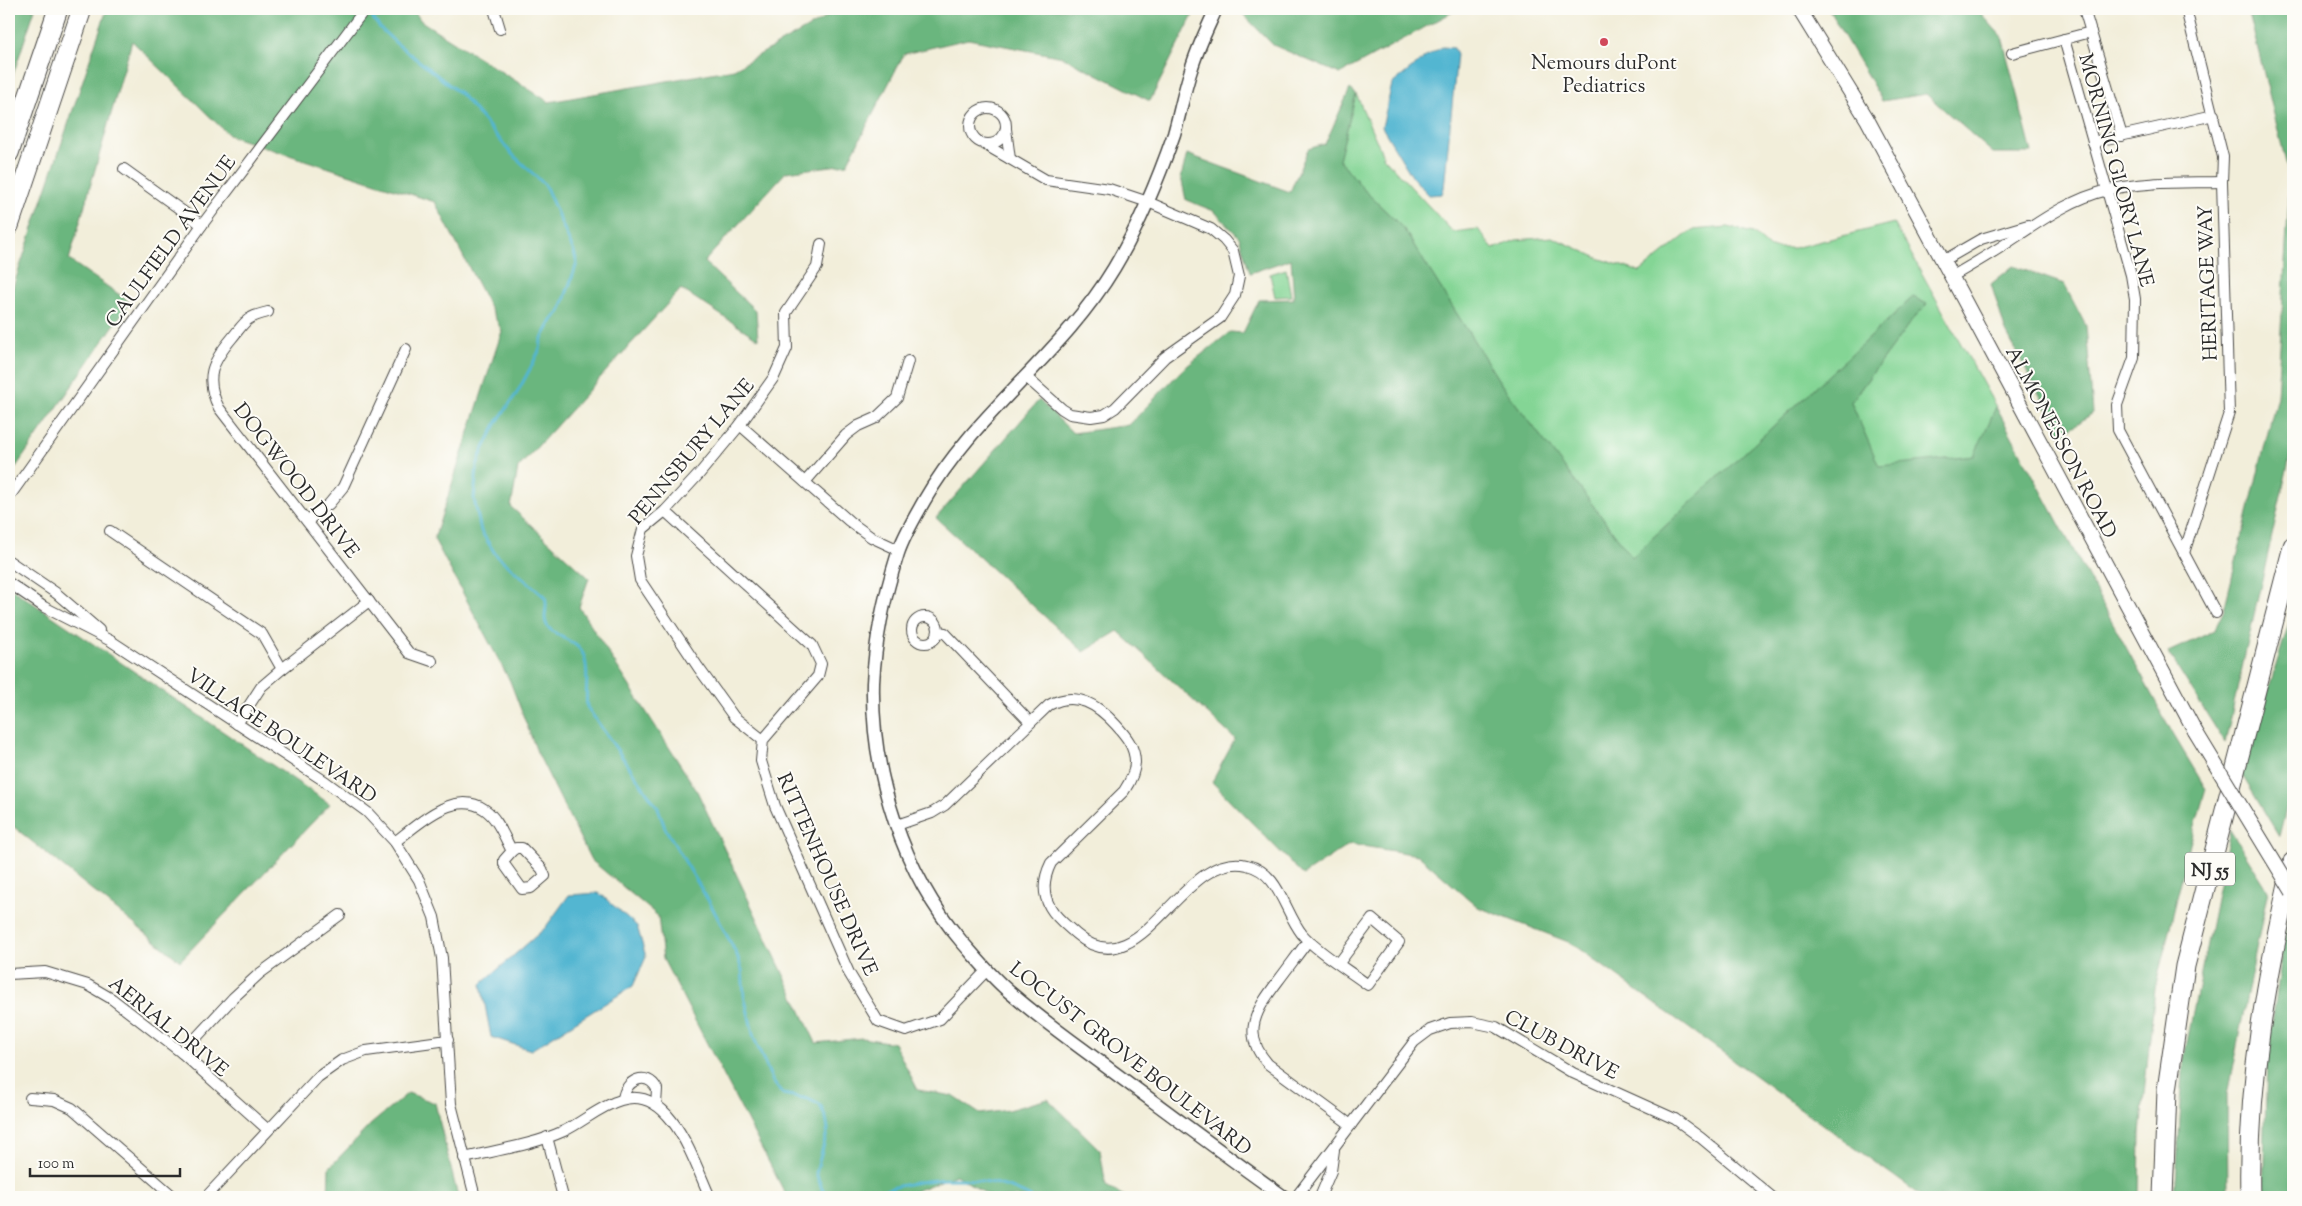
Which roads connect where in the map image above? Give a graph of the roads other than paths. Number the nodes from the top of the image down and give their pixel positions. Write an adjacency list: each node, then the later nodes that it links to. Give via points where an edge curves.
1 (58, 9): 18 (highway)
2 (82, 9): 26 (highway)
3 (494, 9): 9 (street)
4 (1216, 9): 23 (street, LOCUST GROVE BOULEVARD, via 1192,67 1174,133)
5 (1799, 9): 28 (main road, ALMONESSON ROAD, via 1867,119)
6 (2084, 9): 10 (street)
7 (2186, 9): 13 (street, HERITAGE WAY)
8 (363, 11): 25 (street, CAULFIELD AVENUE)
9 (500, 29)
10 (2091, 32): 11 (street); 15 (street)
11 (2064, 39): 12 (street); 16 (street, MORNING GLORY LANE)
12 (2012, 53)
13 (2214, 115): 15 (street); 21 (street, HERITAGE WAY, via 2223,157)
14 (1006, 129): 17 (street, via 1001,140); 17 (street, via 1004,118 996,109 978,111 970,126 974,138); 19 (street)
15 (2122, 136): 16 (street)
16 (2093, 142): 22 (street, MORNING GLORY LANE)
17 (983, 144): 19 (street)
18 (9, 153)
19 (1010, 159): 23 (street, via 1052,182 1109,189)
20 (124, 169): 25 (street)
21 (2222, 182): 22 (street, via 2136,185); 42 (street, HERITAGE WAY, via 2229,413)
22 (2106, 190): 24 (street); 42 (street, MORNING GLORY LANE, via 2135,299 2134,358 2117,405 2118,430)
23 (1148, 202): 33 (street, LOCUST GROVE BOULEVARD, via 1124,250 1088,307); 33 (street, via 1211,229 1229,246 1236,260 1238,276 1232,303 1214,324 1164,357 1115,408 1104,415 1091,418 1070,414)
24 (2034, 223): 28 (street, via 1981,240); 29 (street)
25 (202, 225): 36 (street, CAULFIELD AVENUE)
26 (9, 226)
27 (821, 244): 34 (street, PENNSBURY LANE, via 817,267 786,313 787,348 778,370)
28 (1943, 261): 29 (main road, ALMONESSON ROAD)
29 (1951, 277): 58 (main road, ALMONESSON ROAD, bridge, via 2195,731)
30 (268, 312): 38 (street, DOGWOOD DRIVE, via 250,316 216,358 211,393 219,408)
31 (406, 349): 38 (street, via 342,487 329,504)
32 (908, 361): 35 (street, via 897,398 876,418 846,435)
33 (1026, 377): 41 (street, LOCUST GROVE BOULEVARD, via 947,466 923,502)
34 (740, 425): 35 (street); 37 (street, PENNSBURY LANE)
35 (806, 482): 41 (street, via 849,521 871,537)
36 (9, 497)
37 (665, 511): 53 (street, PENNSBURY LANE, via 642,529 636,556 640,580 734,717); 53 (street, via 812,644 821,664 818,676)
38 (307, 521): 45 (street, DOGWOOD DRIVE)
39 (110, 532): 50 (street, via 262,634)
40 (2293, 546): 83 (highway, NJ 55, via 2185,966 2167,1090)
41 (899, 550): 54 (street, LOCUST GROVE BOULEVARD, via 883,614 873,681 874,722 882,774)
42 (2184, 554): 46 (street, MORNING GLORY LANE)
43 (9, 561): 48 (street, VILLAGE BOULEVARD, via 56,593)
44 (9, 583): 48 (street, VILLAGE BOULEVARD, via 44,607)
45 (369, 601): 49 (street, DOGWOOD DRIVE, via 409,653); 50 (street)
46 (2216, 613)
47 (938, 632): 51 (street, via 945,633)
48 (111, 641): 52 (street, VILLAGE BOULEVARD)
49 (432, 661)
50 (282, 669): 52 (street, via 262,687)
51 (1030, 722): 54 (street, via 945,805); 60 (street, via 1060,700 1084,700 1109,717 1126,736 1134,755 1133,773 1124,791 1058,854 1047,870 1044,892 1049,906 1078,936 1098,946 1127,944 1205,874 1221,865 1235,863 1254,867 1266,874)
52 (237, 724): 55 (street, VILLAGE BOULEVARD, via 350,799)
53 (763, 740): 62 (street, RITTENHOUSE DRIVE, via 761,761 775,806 849,973 878,1022 906,1031 940,1019)
54 (897, 825): 62 (street, LOCUST GROVE BOULEVARD, via 918,878 942,916)
55 (395, 842): 56 (street, via 431,814 466,803 484,808); 64 (street, VILLAGE BOULEVARD, via 421,885 436,924)
56 (512, 851)
57 (2293, 862): 84 (highway, via 2270,963 2258,1039 2249,1150)
58 (2293, 892)
59 (340, 915): 65 (street, via 259,974 232,998)
60 (1308, 941): 61 (street); 69 (street, via 1260,1005 1253,1034 1259,1053 1268,1064)
61 (1340, 963): 61 (street, via 1368,985 1399,942 1372,919)
62 (987, 970): 79 (street, LOCUST GROVE BOULEVARD, via 1020,1001)
63 (9, 974): 65 (street, AERIAL DRIVE, via 45,972 88,985 112,999)
64 (448, 1040): 70 (street, via 366,1051 342,1060 318,1076); 73 (street, VILLAGE BOULEVARD, via 451,1104)
65 (182, 1053): 70 (street, AERIAL DRIVE)
66 (30, 1098): 74 (street, via 54,1100 72,1108)
67 (624, 1099): 68 (street, via 640,1099); 68 (street, via 629,1083 644,1078 657,1089); 71 (street)
68 (656, 1105): 78 (street, via 676,1126)
69 (1351, 1125): 72 (street, CLUB DRIVE); 82 (street, CLUB DRIVE, via 1422,1035 1450,1023 1480,1023 1508,1034 1573,1072 1675,1119)
70 (267, 1129): 75 (street)
71 (547, 1137): 73 (street); 77 (street)
72 (1334, 1150): 80 (street, CLUB DRIVE); 81 (street, via 1331,1171)
73 (464, 1158): 76 (street, VILLAGE BOULEVARD)
74 (174, 1197)
75 (206, 1197)
76 (475, 1197)
77 (563, 1197)
78 (710, 1197)
79 (1284, 1197)
80 (1296, 1197)
81 (1320, 1197)
82 (1772, 1197)
83 (2164, 1197)
84 (2250, 1197)

